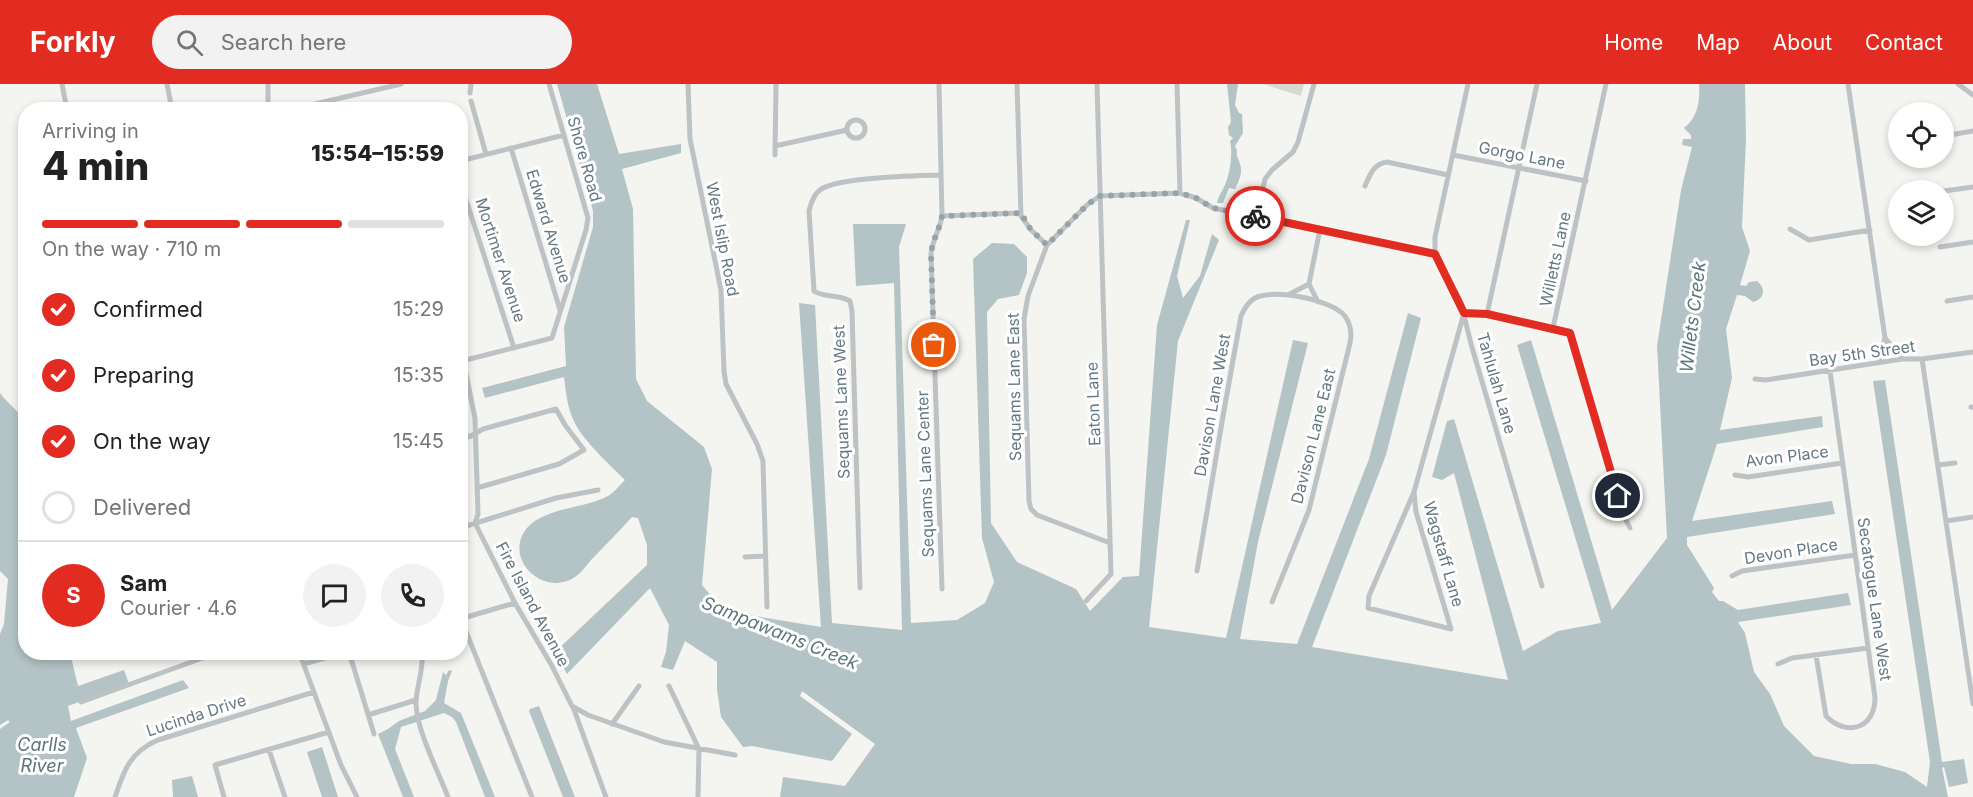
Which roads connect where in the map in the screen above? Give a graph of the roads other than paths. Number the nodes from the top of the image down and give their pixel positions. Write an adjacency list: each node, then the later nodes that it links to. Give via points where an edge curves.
1 (62, 84): 22 (street)
2 (167, 84): 23 (street)
3 (268, 84): 24 (street)
4 (400, 84): 25 (street)
5 (471, 84): 19 (street)
6 (549, 84): 29 (street, Shore Road)
7 (688, 84): 92 (street, West Islip Road, via 690,139 721,290 726,384 763,461)
8 (776, 84): 30 (street)
9 (939, 84): 38 (street, Sequams Lane Center)
10 (1017, 84): 46 (street)
11 (1097, 84): 44 (street, Eaton Lane)
12 (1177, 84): 43 (street)
13 (1314, 84): 48 (street, via 1298,142 1293,152 1264,179)
14 (1468, 84): 34 (street)
15 (1537, 84): 36 (street)
16 (1606, 84): 39 (street, Willetts Lane)
17 (1848, 84): 51 (street)
18 (1958, 84): 20 (street)
19 (470, 93)
20 (1973, 95)
21 (471, 101): 32 (street)
22 (65, 102)
23 (170, 102)
24 (268, 102)
25 (323, 102)
26 (847, 130): 30 (street)
27 (1973, 131): 28 (street)
28 (1954, 134)
29 (564, 135): 31 (street); 62 (street, Shore Road, via 588,218)
30 (775, 146): 33 (street)
31 (511, 148): 32 (street); 62 (street, Edward Avenue)
32 (486, 154): 35 (street)
33 (775, 155)
34 (1453, 155): 36 (street, Gorgo Lane); 37 (street)
35 (468, 158)
36 (1520, 168): 39 (street, Gorgo Lane); 64 (street)
37 (1448, 174): 40 (street, via 1379,163); 55 (street)
38 (940, 175): 47 (street, Sequams Lane Center); 97 (street, Sequams Lane West, via 888,177 831,186 819,190 809,211 814,291 842,296 850,301 852,311)
39 (1586, 181): 65 (street, Willetts Lane)
40 (1365, 186)
41 (1973, 187): 42 (street)
42 (1954, 190)
43 (1180, 193): 44 (street); 48 (street, via 1213,208)
44 (1100, 196): 53 (street); 90 (street, Eaton Lane)
45 (468, 206): 67 (street, Mortimer Avenue)
46 (1021, 213): 47 (street); 53 (street)
47 (942, 216): 98 (street, Sequams Lane Center, via 931,254)
48 (1257, 216): 49 (street)
49 (1320, 229): 55 (street); 56 (street)
50 (1790, 229): 51 (street, via 1809,240)
51 (1870, 230): 66 (street)
52 (1973, 242): 54 (street)
53 (1047, 245): 90 (street, Sequams Lane East, via 1028,296 1024,319 1029,501 1037,515)
54 (1940, 247)
55 (1435, 254): 63 (street, Tahlulah Lane)
56 (1309, 284): 57 (street); 61 (street)
57 (1288, 295): 59 (street, Davison Lane West); 94 (street, Davison Lane West, via 1254,298 1241,316)
58 (1973, 297): 60 (street)
59 (1305, 299): 61 (street, Davison Lane East)
60 (1947, 301)
61 (1318, 302): 100 (street, Davison Lane East, via 1344,315 1352,333 1309,510)
62 (561, 311): 67 (street, Shore Road, via 552,338)
63 (1464, 313): 64 (street); 84 (street, Wagstaff Lane); 96 (street, Tahlulah Lane)
64 (1487, 314): 65 (street)
65 (1553, 328): 89 (street, Willetts Lane, via 1570,333)
66 (1885, 338): 69 (street); 72 (street)
67 (514, 348): 71 (street)
68 (1973, 352): 70 (street, Bay 5th Street)
69 (1902, 359): 70 (street, Bay 5th Street); 72 (street, Bay 5th Street)
70 (1922, 359): 80 (street)
71 (468, 360)
72 (1878, 363): 73 (street, Bay 5th Street)
73 (1830, 371): 74 (street, Bay 5th Street); 78 (street, Secatogue Lane West)
74 (1755, 379)
75 (468, 392): 76 (street)
76 (476, 433): 77 (street); 82 (street); 82 (street, via 556,410 584,450 559,464)
77 (468, 437)
78 (1842, 463): 81 (street, Avon Place, via 1748,477); 91 (street, Secatogue Lane West)
79 (1955, 463): 80 (street)
80 (1938, 465): 86 (street)
81 (1735, 475)
82 (477, 488): 87 (street)
83 (598, 490): 87 (street, via 555,498)
84 (1414, 492): 84 (street, Wagstaff Lane, via 1368,608 1451,629 1416,512)
85 (1973, 517): 86 (street)
86 (1946, 521): 119 (street)
87 (475, 524): 88 (street); 101 (street, Fire Island Avenue)
88 (468, 526)
89 (1630, 528)
90 (1110, 543): 99 (street, Eaton Lane, via 1112,574)
91 (1855, 555): 95 (street, Devon Place, via 1742,571); 105 (street, Secatogue Lane West)
92 (765, 556): 93 (street); 102 (street, West Islip Road)
93 (745, 557)
94 (1197, 571)
95 (1732, 576)
96 (1542, 586)
97 (860, 588)
98 (942, 589)
99 (1086, 601)
100 (1272, 602)
101 (515, 603): 103 (street); 120 (street, Fire Island Avenue)
102 (767, 608)
103 (468, 617)
104 (468, 637): 133 (street)
105 (1868, 648): 106 (street); 106 (street, Secatogue Lane West, via 1875,708 1863,725 1852,728 1826,716)
106 (1816, 655): 113 (street)
107 (197, 660): 118 (street)
108 (302, 660): 112 (street)
109 (318, 660): 112 (street)
110 (350, 660): 121 (street)
111 (422, 660): 117 (street)
112 (304, 664): 116 (street)
113 (1778, 664)
114 (639, 686): 122 (street)
115 (669, 686): 125 (street)
116 (314, 692): 123 (street); 128 (street, Lucinda Drive, via 144,746 128,765)
117 (416, 700): 121 (street); 132 (street)
118 (81, 702)
119 (1973, 704)
120 (572, 706): 122 (street); 134 (street, Fire Island Avenue)
121 (368, 715): 124 (street)
122 (612, 724): 125 (street)
123 (329, 732): 126 (street); 131 (street)
124 (374, 734)
125 (699, 749): 127 (street); 135 (street)
126 (269, 750): 129 (street, via 215,765); 130 (street)
127 (735, 755)
128 (115, 797)
129 (224, 797)
130 (285, 797)
131 (357, 797)
132 (448, 797)
133 (532, 797)
134 (606, 797)
135 (698, 797)

